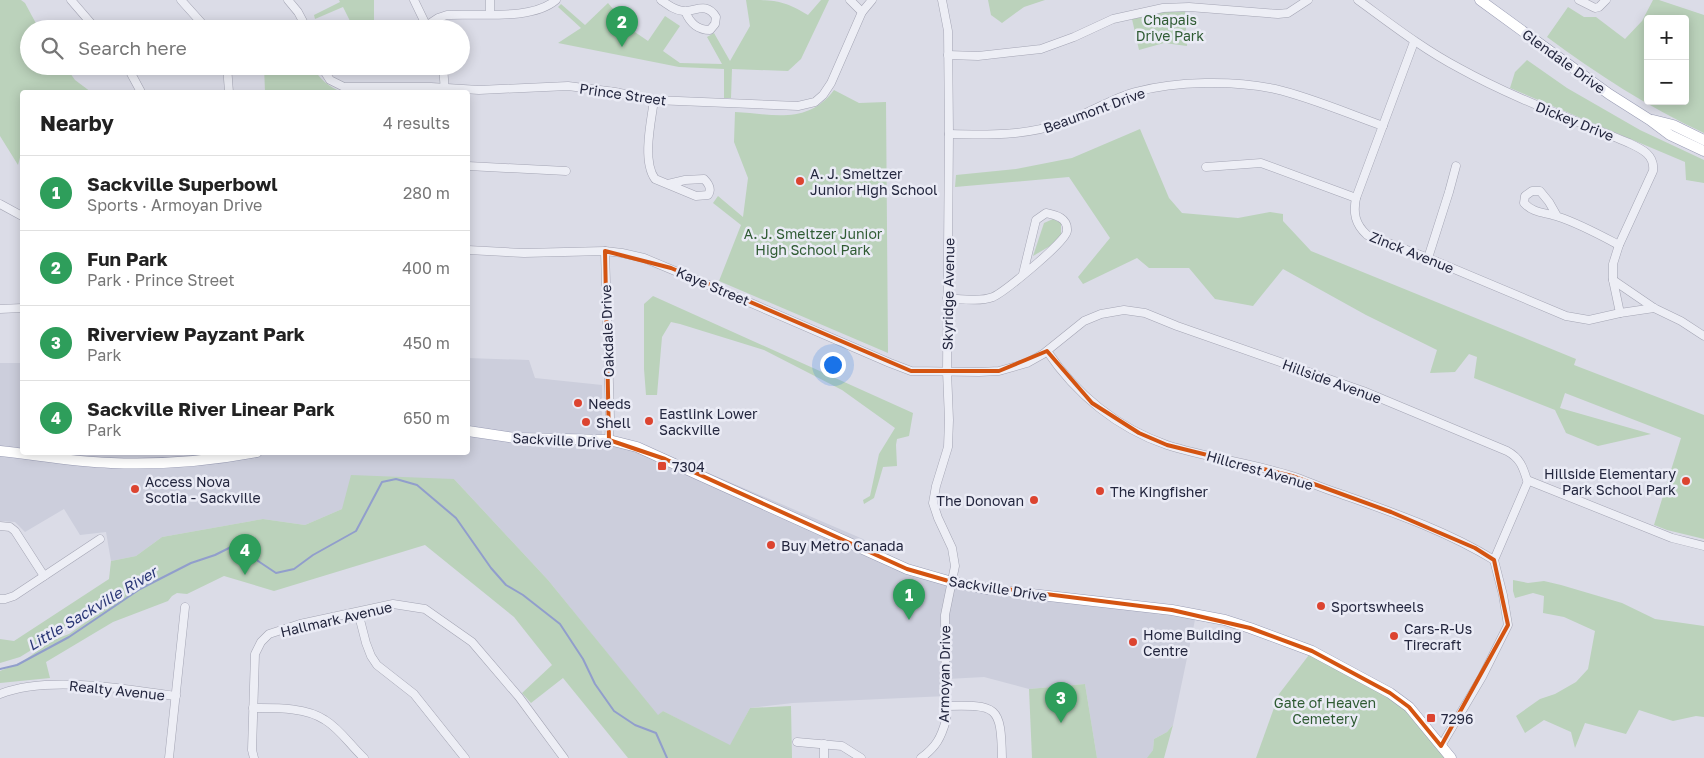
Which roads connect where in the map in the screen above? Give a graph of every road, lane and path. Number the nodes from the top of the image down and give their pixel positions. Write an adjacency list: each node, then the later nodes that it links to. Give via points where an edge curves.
1 (72, 0): 20 (street)
2 (181, 0): 21 (street)
3 (288, 0): 22 (street)
4 (414, 0): 23 (street)
5 (490, 0): 19 (street)
6 (556, 0): 19 (street, via 536,11)
7 (661, 0): 17 (street)
8 (850, 0): 18 (street)
9 (872, 0): 18 (street, Prince Street)
10 (942, 0): 26 (street, Skyridge Avenue)
11 (1308, 0): 16 (street, via 1288,13 1278,14)
12 (1358, 0): 25 (street, Dickey Drive)
13 (1480, 0): 35 (main road, Glendale Drive)
14 (1579, 0): 15 (street, via 1595,8)
15 (1606, 0)
16 (1162, 4): 26 (street, via 1113,19 1041,48 986,55)
17 (685, 11)
18 (862, 12): 34 (street, Prince Street, via 831,83 815,102 798,106)
19 (490, 14): 24 (street, via 447,15)
20 (89, 20)
21 (199, 20)
22 (302, 20)
23 (424, 20)
24 (436, 20)
25 (1414, 42): 36 (street, Zinck Avenue); 49 (street, Dickey Drive, via 1506,93 1645,151 1654,163 1653,170)
26 (948, 54): 37 (street, Skyridge Avenue)
27 (132, 75): 31 (street)
28 (228, 75): 32 (street)
29 (327, 75): 33 (street, Prince Street, via 344,87)
30 (444, 75): 33 (street)
31 (140, 90)
32 (229, 90)
33 (445, 90): 34 (street, Prince Street, via 568,86)
34 (654, 100): 44 (street, via 649,168 655,179)
35 (1650, 120): 38 (main road, Glendale Drive, via 1673,125); 39 (main road, Glendale Drive, via 1670,135)
36 (1383, 126): 37 (street, Beaumont Drive, via 1275,89 1190,83 1134,92 1037,131); 45 (street, Zinck Avenue)
37 (949, 134): 55 (street, Skyridge Avenue)
38 (1704, 140)
39 (1704, 151)
40 (470, 166): 43 (street)
41 (1456, 166): 52 (street)
42 (1206, 167): 45 (street, via 1261,163)
43 (566, 171)
44 (668, 184): 44 (street, via 704,179 710,191 708,195 696,196)
45 (1356, 198): 52 (street, Zinck Avenue, via 1356,221 1367,235)
46 (0, 204): 47 (street)
47 (20, 215)
48 (1557, 216): 49 (street)
49 (1619, 245): 54 (street, Dickey Drive, via 1613,264)
50 (470, 250): 51 (street, Kaye Street)
51 (605, 251): 62 (street, Kaye Street, via 622,252 662,265 904,369); 64 (street, Oakdale Drive)
52 (1428, 258): 59 (street, Zinck Avenue, via 1566,316 1589,320)
53 (1023, 274): 53 (street, via 1036,220 1046,213 1058,215 1068,231 1066,235); 55 (street, via 1016,283 991,298)
54 (1614, 280): 57 (street); 59 (street, Dickey Drive)
55 (947, 298): 62 (street, Skyridge Avenue)
56 (20, 308): 58 (street)
57 (1654, 308): 59 (street, Zinck Avenue); 60 (street)
58 (0, 309)
59 (1620, 313)
60 (1704, 336)
61 (1047, 351): 62 (street, Hillside Avenue, via 1027,363 999,371); 69 (street, Hillside Avenue, via 1084,321 1101,314 1124,310 1146,313 1363,391 1507,451 1519,460); 73 (street, Hillcrest Avenue, via 1060,370 1092,403 1139,433 1167,445 1292,476 1391,512 1466,544)
62 (947, 371): 75 (street, Skyridge Avenue, via 948,447 933,503 955,558)
63 (470, 431): 64 (main road, Sackville Drive, via 515,438)
64 (609, 440): 75 (main road, Sackville Drive, via 665,459 907,569)
65 (0, 451): 66 (main road)
66 (20, 453)
67 (37, 455): 68 (main road, via 112,463 177,462)
68 (241, 455)
69 (1528, 481): 72 (street, via 1672,538); 73 (street)
70 (0, 526): 74 (street, via 15,531)
71 (100, 539): 74 (street)
72 (1704, 546)
73 (1494, 560): 85 (street, via 1508,625)
74 (44, 576): 76 (street, via 14,596)
75 (952, 582): 81 (street, Armoyan Drive, via 945,614); 85 (main road, Sackville Drive, via 1172,610 1250,628 1312,651 1390,692 1409,707)
76 (0, 599)
77 (185, 607): 80 (street)
78 (358, 612): 82 (street, Hallmark Avenue, via 269,634 255,654); 89 (street, via 374,660 414,694); 90 (street, Hallmark Avenue, via 393,604 410,606 425,609 449,625 472,642 504,678)
79 (0, 694): 80 (street, Realty Avenue, via 11,689 87,685)
80 (176, 696): 86 (street)
81 (946, 706): 93 (street, Armoyan Drive, via 943,732 934,747); 94 (street, via 977,706 994,712 1001,730)
82 (253, 708): 87 (street, Hallmark Avenue); 88 (street, via 317,715 338,730)
83 (797, 742): 84 (street)
84 (824, 744): 91 (street); 92 (street, via 842,746)
85 (1441, 746): 95 (main road, Sackville Drive)
86 (169, 758)
87 (254, 758)
88 (364, 758)
89 (464, 758)
90 (564, 758)
91 (824, 758)
92 (860, 758)
93 (921, 758)
94 (1002, 758)
95 (1451, 758)

